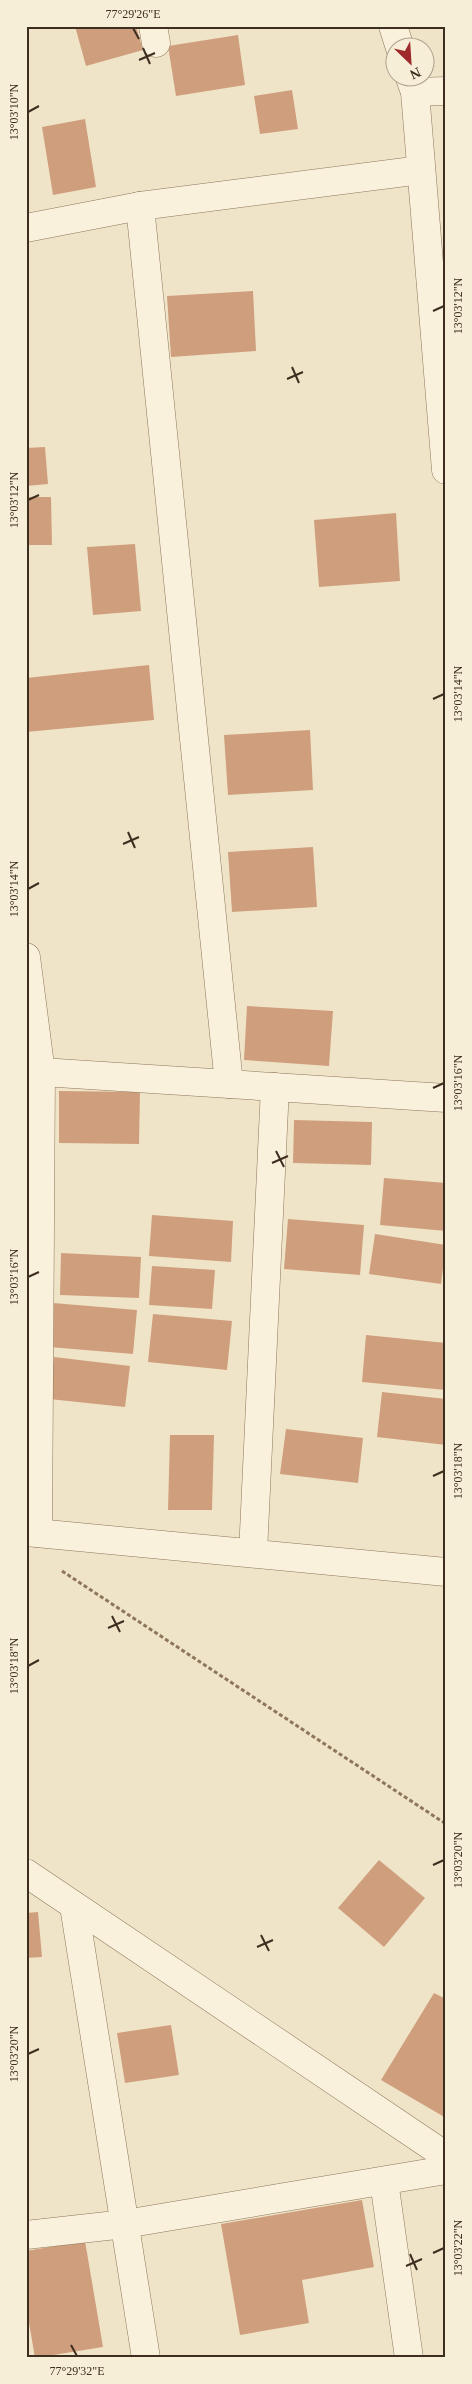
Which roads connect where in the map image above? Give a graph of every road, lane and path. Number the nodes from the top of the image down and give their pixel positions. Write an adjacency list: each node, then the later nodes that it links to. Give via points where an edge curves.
1 (393, 26): 2 (street)
2 (397, 38)
3 (413, 88): 6 (street)
4 (430, 88): 5 (street)
5 (446, 91)
6 (421, 170): 7 (street); 9 (street)
7 (140, 206): 8 (street); 12 (street)
8 (26, 228)
9 (446, 470)
10 (26, 957): 11 (street)
11 (34, 1072): 12 (street); 15 (street)
12 (229, 1084): 13 (street)
13 (275, 1087): 14 (street); 16 (street)
14 (446, 1098)
15 (32, 1532): 16 (street)
16 (253, 1554): 18 (street)
17 (59, 1569): 19 (path)
18 (446, 1572)
19 (446, 1824)
20 (26, 1873): 21 (street)
21 (74, 1906): 22 (street); 25 (street)
22 (446, 2156)
23 (446, 2170): 24 (street)
24 (384, 2180): 25 (street); 28 (street)
25 (125, 2224): 26 (street); 27 (street)
26 (26, 2236)
27 (146, 2358)
28 (409, 2358)

